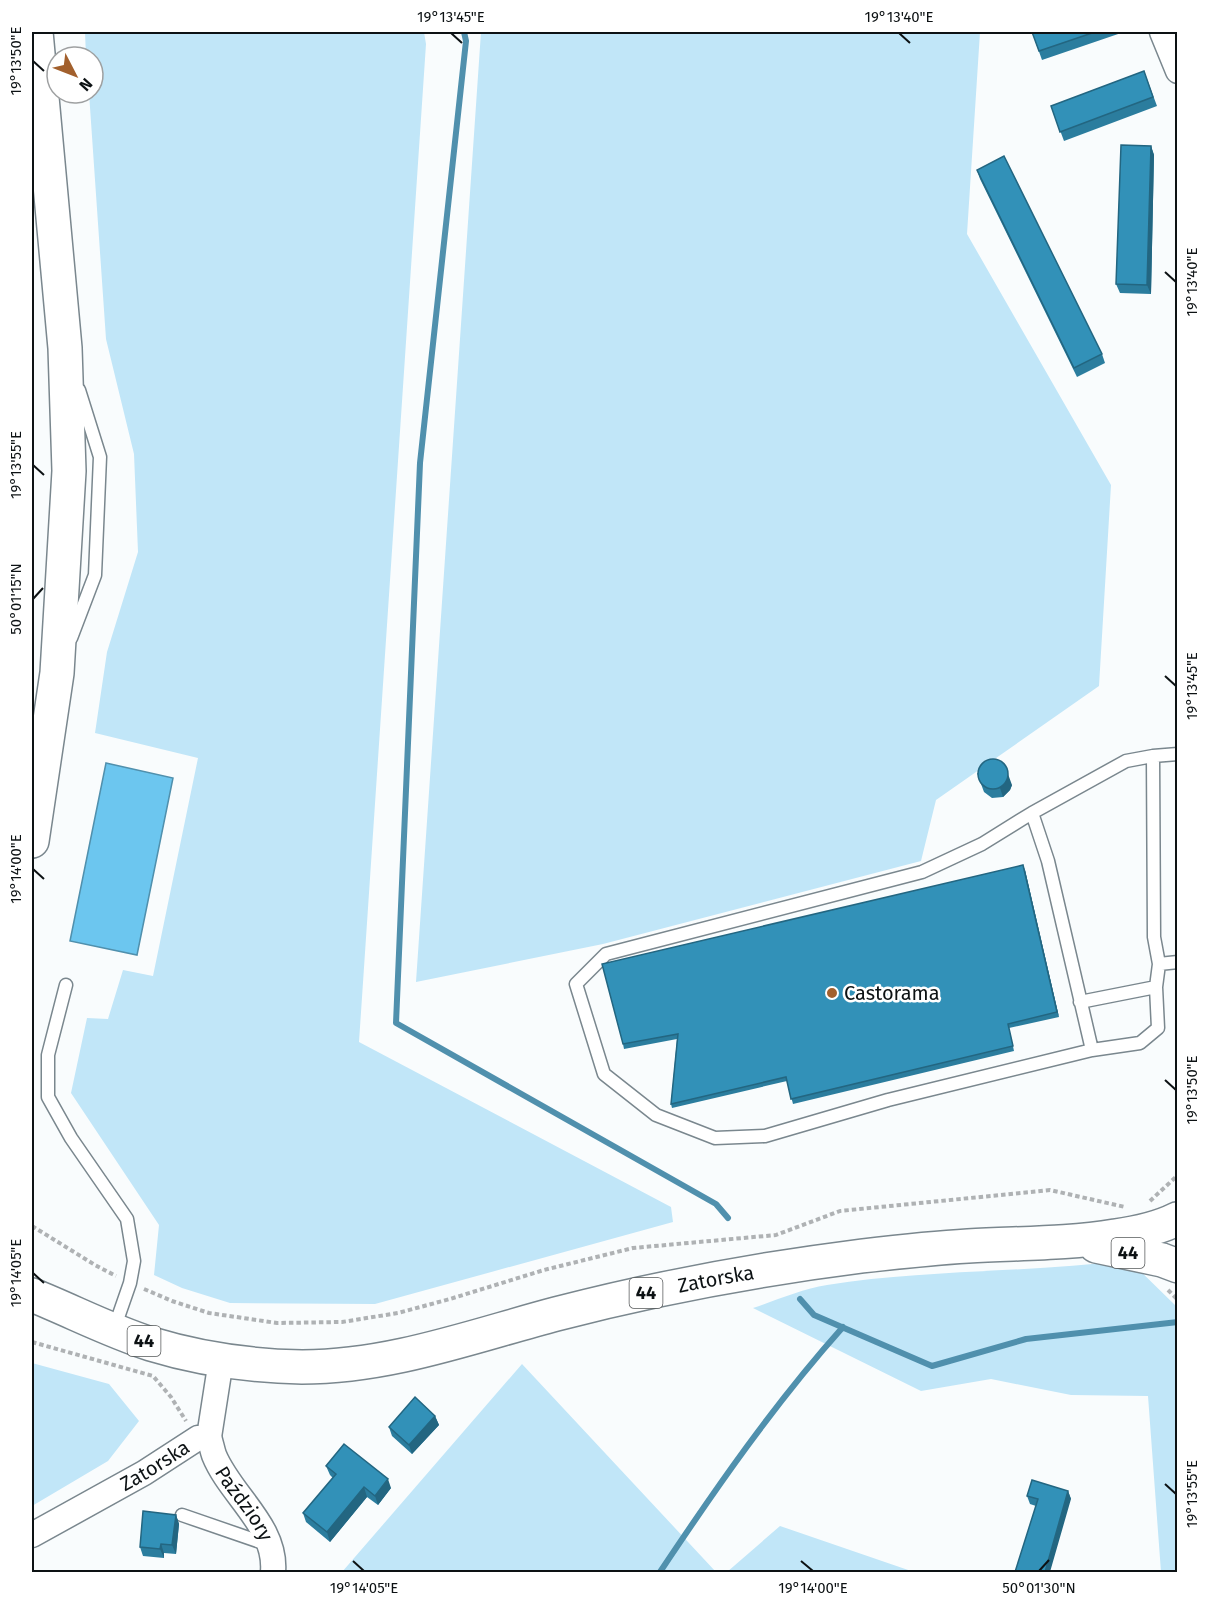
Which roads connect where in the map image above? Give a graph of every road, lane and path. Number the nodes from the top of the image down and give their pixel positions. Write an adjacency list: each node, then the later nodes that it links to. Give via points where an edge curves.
1 (36, 32): 7 (main road, via 65,348 69,471 57,673)
2 (1162, 32): 3 (street)
3 (1178, 71)
4 (1178, 753): 5 (lane)
5 (1153, 756): 6 (lane, via 1126,761); 9 (lane, via 1154,937)
6 (1032, 813): 12 (lane, via 1048,861); 13 (lane, via 982,844 922,872 606,954 576,984 604,1074 656,1115 716,1138 765,1136 888,1100)
7 (32, 841)
8 (1178, 962): 9 (lane)
9 (1159, 964): 11 (lane)
10 (66, 985): 22 (lane, via 48,1055 48,1097 127,1219 134,1261)
11 (1156, 987): 12 (lane); 13 (lane, via 1158,1028 1140,1043)
12 (1080, 1002): 13 (lane)
13 (1092, 1050)
14 (1178, 1175): 15 (path)
15 (1147, 1204)
16 (1126, 1208): 22 (path, via 1050,1190 840,1211 776,1235 633,1248 544,1269 398,1313 342,1322 277,1323 209,1313)
17 (1177, 1218): 19 (main road, Zatorska / 44, via 1145,1231); 20 (main road, 44, via 1170,1243)
18 (32, 1226): 22 (path)
19 (1077, 1242): 20 (main road, Zatorska / 44); 27 (main road, Zatorska / 44, via 966,1246 760,1270 555,1314 459,1343 381,1360 305,1367)
20 (1178, 1266)
21 (32, 1274): 24 (main road, Zatorska / 44)
22 (130, 1283): 25 (lane)
23 (32, 1295): 24 (main road, Zatorska / 44)
24 (72, 1311): 25 (main road, Zatorska / 44)
25 (114, 1330): 27 (main road, Zatorska / 44, via 152,1344)
26 (32, 1342): 28 (path, via 153,1376)
27 (221, 1360): 28 (street, Zatorska)
28 (204, 1437): 30 (street, Zatorska); 31 (street, Paździory)
29 (182, 1515): 31 (lane)
30 (32, 1535)
31 (271, 1546): 32 (street, Paździory)
32 (273, 1572)

